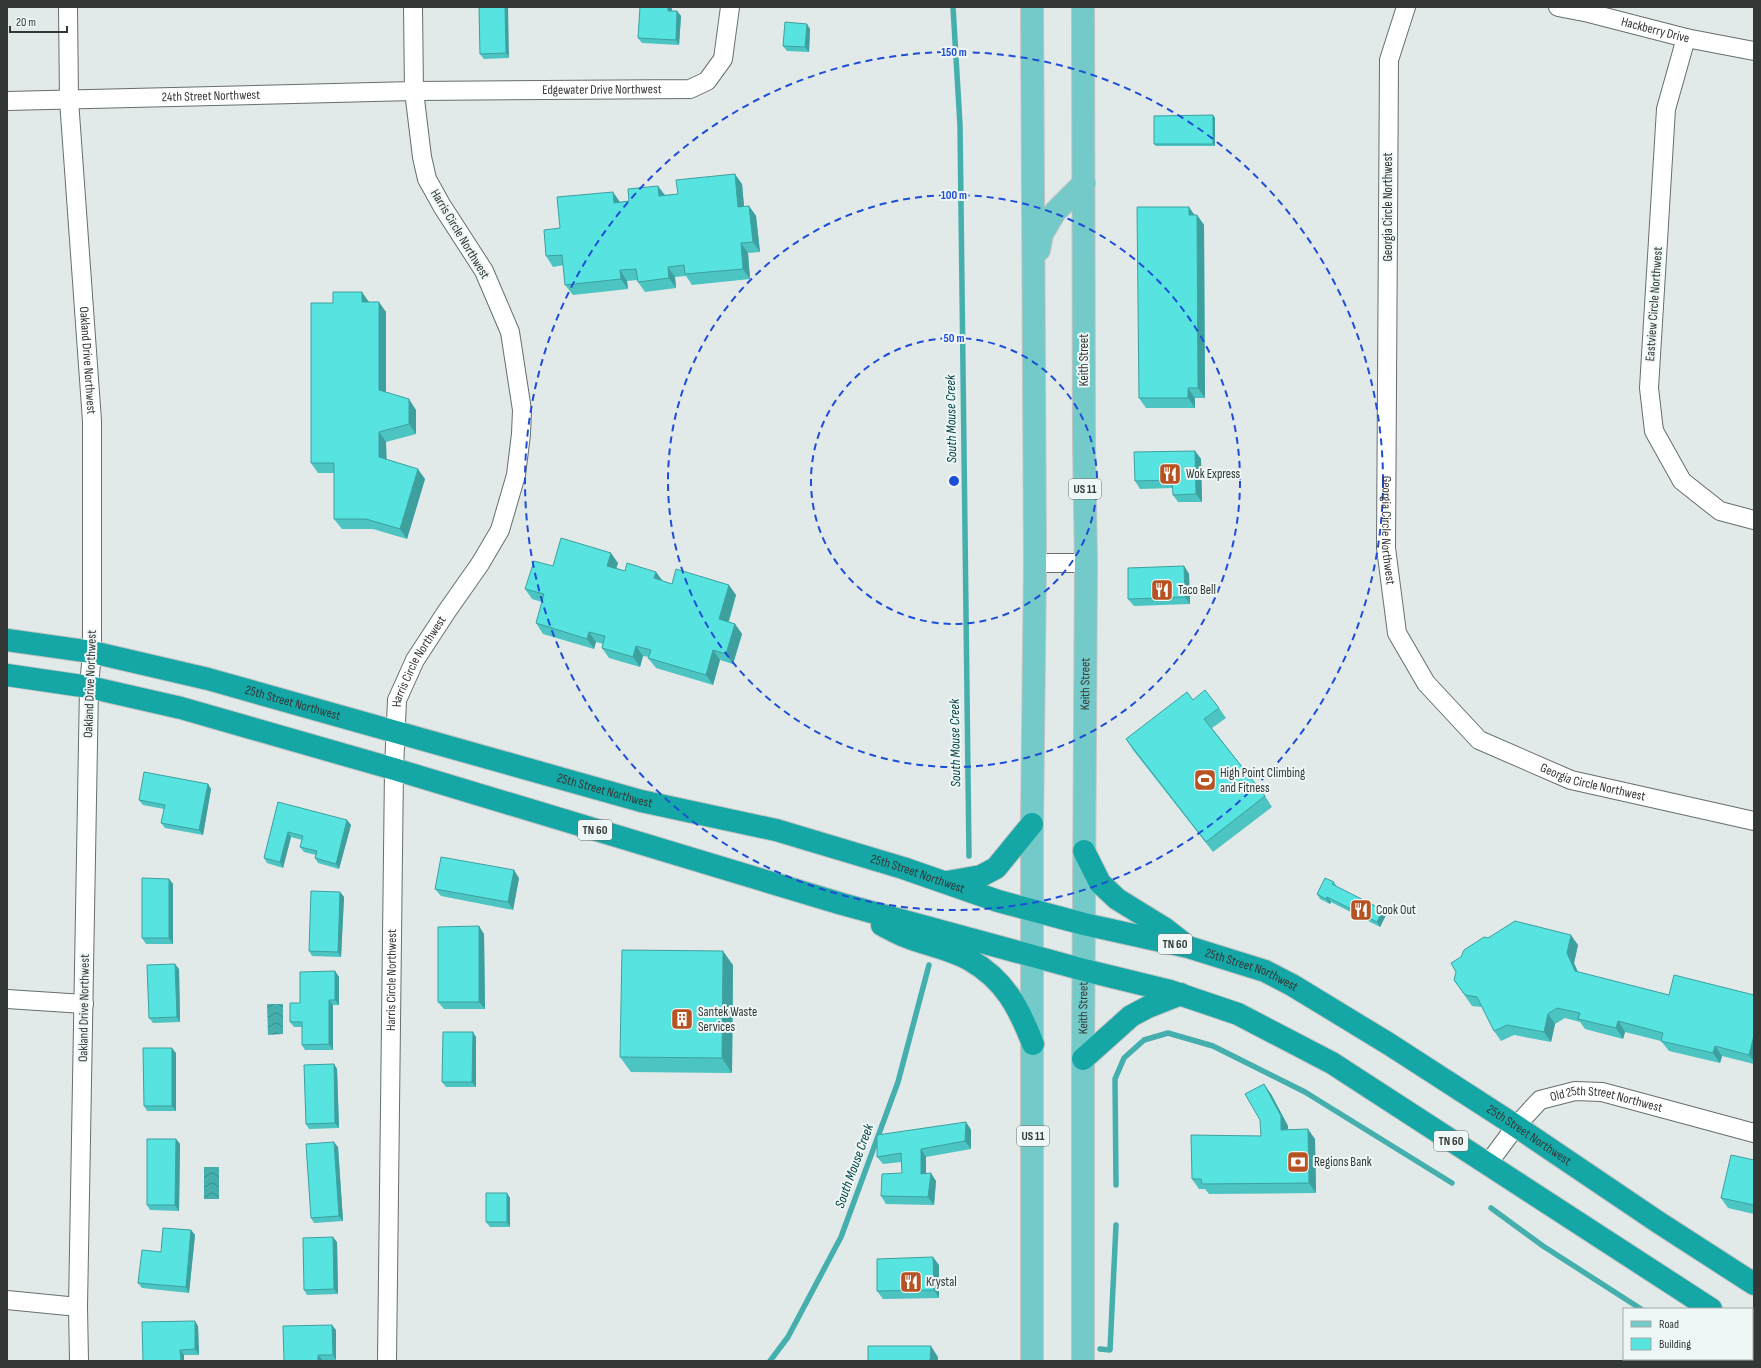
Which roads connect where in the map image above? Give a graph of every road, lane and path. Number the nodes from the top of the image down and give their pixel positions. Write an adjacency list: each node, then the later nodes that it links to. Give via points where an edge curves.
1 (68, 7): 11 (street, Oakland Drive Northwest)
2 (413, 7): 10 (street, Harris Circle Northwest)
3 (730, 7): 10 (street, Edgewater Drive Northwest, via 723,60 707,81 690,89)
4 (1032, 7): 14 (main road, US 11)
5 (1084, 7): 13 (main road, Keith Street / US 11)
6 (1406, 7): 24 (street, Georgia Circle Northwest, via 1389,60 1386,548 1398,633 1426,682 1479,740 1571,780)
7 (1558, 7): 8 (street, Hackberry Drive)
8 (1686, 38): 9 (street, Hackberry Drive); 15 (street, Eastview Circle Northwest, via 1666,108 1649,388 1654,431 1682,481 1720,511)
9 (1754, 51)
10 (414, 91): 11 (street, 24th Street Northwest); 22 (street, Harris Circle Northwest, via 427,179 484,271 510,332 522,410 516,475 500,530 415,660 396,700)
11 (69, 100): 12 (street, 24th Street Northwest); 19 (street, Oakland Drive Northwest, via 92,421)
12 (7, 101)
13 (1084, 183): 14 (main road, via 1055,212 1042,234); 17 (main road, Keith Street / US 11)
14 (1034, 291): 16 (main road, US 11)
15 (1754, 520)
16 (1035, 563): 17 (street); 25 (main road, US 11)
17 (1086, 563): 26 (main road, Keith Street / US 11)
18 (7, 640): 19 (highway, 25th Street Northwest / TN 60)
19 (92, 652): 21 (street, Oakland Drive Northwest); 22 (highway, 25th Street Northwest / TN 60, via 208,679)
20 (7, 676): 21 (highway, TN 60)
21 (90, 687): 23 (highway, TN 60, via 181,708); 36 (street, Oakland Drive Northwest)
22 (396, 732): 23 (street, Harris Circle Northwest); 27 (highway, 25th Street Northwest / TN 60, via 641,801 776,830)
23 (394, 769): 28 (highway, TN 60); 47 (street, Harris Circle Northwest)
24 (1754, 821)
25 (1032, 824): 27 (highway, via 996,868 981,876); 29 (main road, US 11)
26 (1084, 851): 30 (main road, Keith Street / US 11); 31 (highway, via 1100,883 1117,899 1164,928)
27 (945, 883): 29 (highway, 25th Street Northwest / TN 60)
28 (842, 904): 32 (highway, TN 60); 37 (highway, via 906,937 970,960 988,973 1008,993 1022,1016)
29 (1033, 910): 30 (highway, 25th Street Northwest / TN 60); 32 (main road, US 11)
30 (1084, 924): 31 (highway, 25th Street Northwest / TN 60); 33 (main road, Keith Street / US 11)
31 (1188, 947): 39 (highway, 25th Street Northwest / TN 60, via 1265,971 1292,985)
32 (1033, 955): 33 (highway, TN 60); 37 (main road, US 11)
33 (1084, 970): 34 (highway, TN 60); 38 (main road, Keith Street / US 11)
34 (1181, 994): 38 (highway, via 1131,1016); 41 (highway, TN 60, via 1238,1014 1332,1063)
35 (7, 999): 36 (street)
36 (84, 1004): 44 (street, Oakland Drive Northwest)
37 (1033, 1044): 48 (main road, US 11)
38 (1083, 1059): 49 (main road, Keith Street / US 11)
39 (1516, 1126): 40 (street, Old 25th Street Northwest, via 1540,1100 1575,1092 1602,1092); 41 (street, Old 25th Street Northwest); 42 (highway, 25th Street Northwest / TN 60)
40 (1754, 1133)
41 (1487, 1165): 45 (highway, TN 60)
42 (1754, 1284)
43 (7, 1300): 44 (street)
44 (78, 1306): 46 (street, Oakland Drive Northwest)
45 (1709, 1308)
46 (79, 1361)
47 (387, 1361)
48 (1032, 1361)
49 (1083, 1361)

